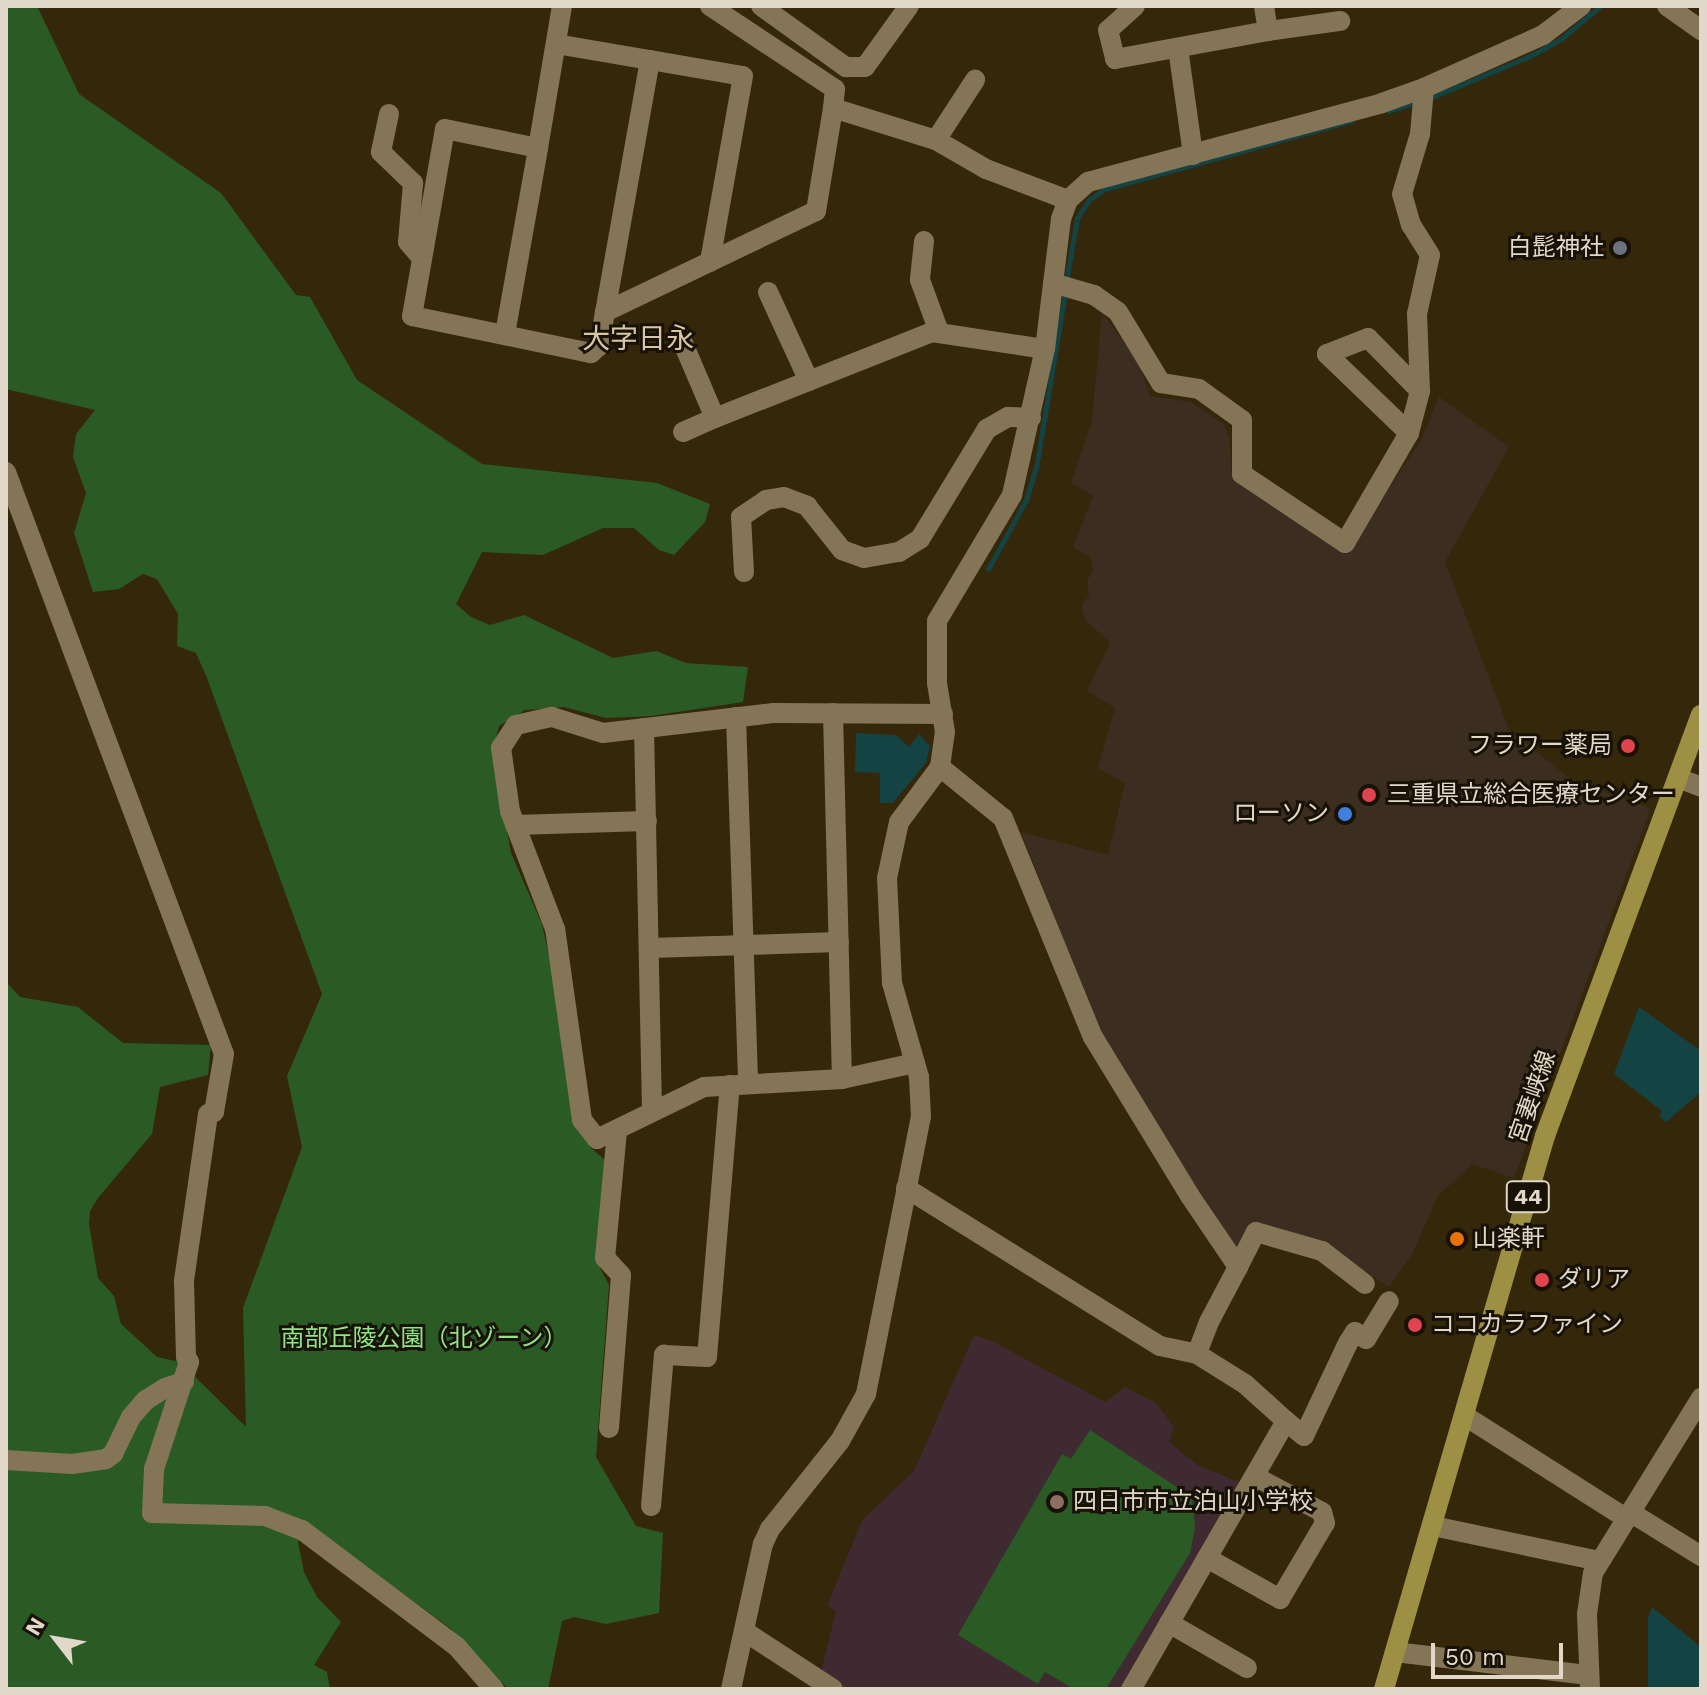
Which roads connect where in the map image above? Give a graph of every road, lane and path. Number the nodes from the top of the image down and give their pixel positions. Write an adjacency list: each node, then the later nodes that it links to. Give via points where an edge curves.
1 (562, 6): 12 (street)
2 (710, 6): 18 (street)
3 (761, 6): 15 (street)
4 (909, 6): 15 (street, via 865,67)
5 (1135, 6): 13 (street, via 1108,30 1115,59)
6 (1264, 6): 11 (street)
7 (1581, 6): 17 (street, via 1543,35)
8 (1667, 6): 10 (street)
9 (1340, 21): 11 (street)
10 (1701, 30)
11 (1268, 31): 13 (street)
12 (556, 44): 14 (street); 21 (street)
13 (1178, 48): 22 (street)
14 (650, 60): 26 (street, via 743,76); 29 (street)
15 (839, 64): 18 (street)
16 (975, 80): 20 (street)
17 (1424, 96): 22 (street); 35 (street, via 1420,134 1402,194 1411,225 1430,255 1417,314)
18 (834, 98): 20 (street); 26 (street, via 816,211)
19 (389, 114): 25 (street, via 381,152 413,183 408,242)
20 (936, 140): 23 (street, via 986,169)
21 (538, 148): 25 (street, via 445,129); 31 (street)
22 (1193, 155): 23 (street, via 1088,182)
23 (1068, 200): 27 (street, via 1061,219)
24 (924, 241): 30 (street, via 920,280)
25 (422, 258): 31 (street, via 412,316)
26 (710, 262): 29 (street)
27 (1062, 285): 33 (street); 39 (street, via 1094,295 1118,312 1161,383 1199,389 1242,420 1242,474 1345,543)
28 (768, 292): 34 (street)
29 (605, 312): 31 (street, via 599,346 591,353)
30 (939, 332): 33 (street); 34 (street)
31 (505, 334)
32 (680, 336): 36 (street)
33 (1045, 349): 37 (street)
34 (809, 381): 36 (street)
35 (1420, 391): 39 (street); 39 (street, via 1368,338 1327,354)
36 (715, 418): 38 (street)
37 (1031, 418): 41 (street, via 1008,417 987,429 920,539 899,552 864,558 842,550 807,506 784,497 766,500 741,517); 43 (street, via 1012,495 937,621)
38 (683, 432)
39 (1409, 433)
40 (6, 472): 65 (street, via 222,1043 184,1281 189,1362)
41 (744, 572)
42 (833, 713): 43 (street); 45 (street); 52 (street)
43 (943, 714): 47 (street)
44 (1701, 715): 48 (main road, 宮妻峡線 / 44)
45 (736, 717): 46 (street); 53 (street)
46 (644, 728): 50 (street); 51 (street, via 603,733 552,717 516,725 501,748)
47 (940, 767): 55 (street, via 899,822 887,878 892,983); 61 (street, via 1003,818 1093,1037)
48 (1678, 778): 49 (street); 67 (main road, 宮妻峡線 / 44, via 1545,1136)
49 (1701, 787)
50 (647, 821): 51 (street); 54 (street)
51 (515, 825): 59 (street, via 555,929 582,1120 597,1139)
52 (839, 942): 53 (street); 56 (street)
53 (746, 946): 54 (street); 57 (street)
54 (650, 948): 58 (street)
55 (915, 1063): 56 (street); 60 (street, via 921,1117)
56 (842, 1079): 57 (street)
57 (739, 1085): 58 (street, via 704,1087); 72 (street, via 707,1357 664,1355)
58 (652, 1110): 59 (street)
59 (617, 1131): 69 (street, via 605,1258 621,1275)
60 (906, 1188): 64 (street, via 1160,1346); 79 (street, via 866,1394 827,1459 770,1529)
61 (1238, 1267): 62 (street, via 1256,1232 1322,1251); 64 (street)
62 (1365, 1284)
63 (1389, 1301): 68 (street, via 1366,1339 1355,1332 1304,1436)
64 (1197, 1354): 68 (street, via 1245,1384)
65 (184, 1382): 70 (street, via 146,1400 106,1459 72,1464); 84 (street, via 154,1469 152,1513 265,1516 302,1530 457,1647)
66 (1701, 1398): 73 (street)
67 (1465, 1416): 73 (street); 74 (main road, 宮妻峡線 / 44)
68 (1286, 1421): 71 (street)
69 (609, 1428)
70 (6, 1460)
71 (1256, 1477): 76 (street); 76 (street, via 1322,1512 1325,1523 1280,1599)
72 (651, 1506)
73 (1628, 1515): 75 (street); 77 (street)
74 (1433, 1526): 77 (street); 80 (main road, 宮妻峡線 / 44)
75 (1701, 1556)
76 (1207, 1558): 78 (street)
77 (1599, 1561): 82 (street, via 1588,1590)
78 (1169, 1623): 81 (street); 86 (street)
79 (744, 1631): 83 (street); 85 (street)
80 (1395, 1652): 82 (street); 87 (main road, 宮妻峡線 / 44)
81 (1247, 1668)
82 (1590, 1682)
83 (729, 1688)
84 (494, 1689)
85 (833, 1689)
86 (1131, 1689)
87 (1384, 1689)

